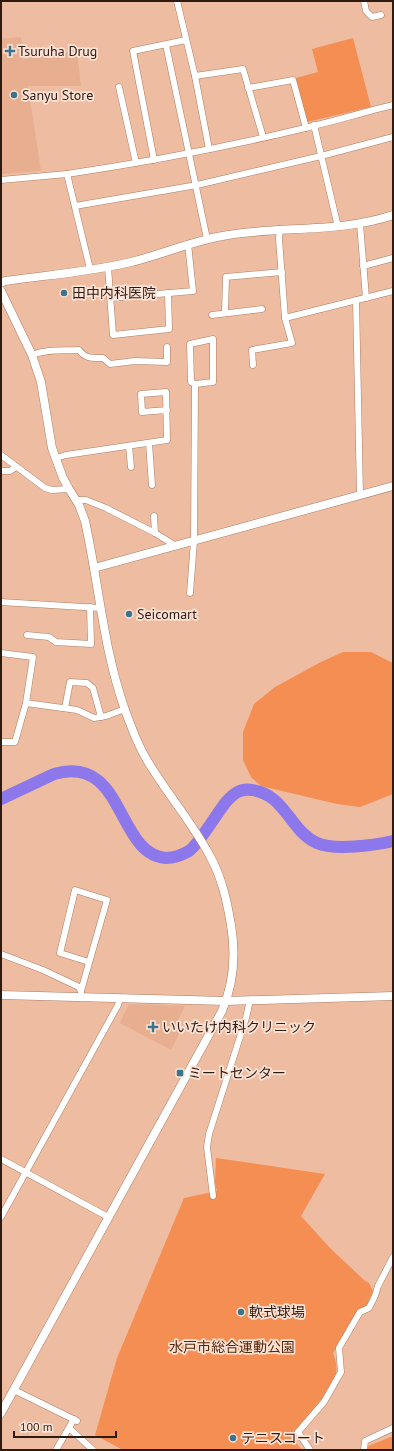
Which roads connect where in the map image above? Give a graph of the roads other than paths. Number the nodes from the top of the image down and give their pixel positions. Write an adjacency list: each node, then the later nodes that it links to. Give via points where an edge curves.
1 (177, 1): 4 (street)
2 (364, 1): 3 (street, via 366,11 372,17)
3 (381, 16)
4 (186, 40): 5 (street); 6 (street)
5 (166, 44): 15 (street); 17 (street, via 133,51)
6 (194, 76): 8 (street, via 243,69); 14 (street)
7 (119, 87): 18 (street)
8 (248, 88): 11 (street, via 293,80); 12 (street)
9 (393, 104): 10 (street)
10 (314, 126): 11 (street); 16 (street)
11 (306, 128): 12 (street)
12 (263, 137): 14 (street)
13 (393, 137): 16 (street)
14 (209, 149): 15 (street)
15 (189, 153): 17 (street); 21 (street)
16 (321, 156): 21 (street); 25 (street)
17 (154, 160): 18 (street)
18 (136, 163): 19 (street)
19 (67, 174): 20 (street); 22 (street)
20 (1, 180)
21 (196, 185): 22 (street); 27 (street)
22 (75, 206): 32 (street)
23 (393, 215): 24 (street)
24 (360, 224): 25 (street); 30 (street)
25 (338, 227): 26 (street)
26 (280, 229): 27 (street); 33 (street)
27 (207, 239): 28 (street)
28 (188, 244): 31 (street); 37 (street, via 193,291)
29 (393, 258): 30 (street)
30 (363, 266): 39 (street)
31 (108, 267): 32 (street); 38 (street)
32 (90, 269): 34 (street)
33 (282, 272): 42 (street, via 226,277); 44 (street)
34 (1, 283)
35 (1, 291): 46 (street)
36 (393, 291): 39 (street)
37 (168, 293): 38 (street); 38 (street, via 169,329 113,335)
38 (110, 298)
39 (366, 298): 40 (street)
40 (356, 300): 44 (street); 60 (street)
41 (262, 308): 42 (street)
42 (225, 313): 43 (street)
43 (212, 315)
44 (285, 318): 47 (street, via 292,343 252,350)
45 (167, 347): 46 (street, via 167,362 135,361 110,364 103,358 84,356 79,350 53,350)
46 (32, 355): 53 (street, via 41,382 49,434)
47 (253, 365)
48 (195, 384): 48 (street, via 213,382 212,339 190,344 191,382); 64 (street)
49 (167, 410): 49 (street, via 166,392 141,394 142,412); 50 (street, via 167,440)
50 (149, 443): 51 (street); 57 (street)
51 (129, 446): 53 (street); 55 (street)
52 (1, 455): 54 (street)
53 (56, 458): 59 (street)
54 (16, 467): 56 (street, via 10,471); 59 (street, via 45,488)
55 (131, 467)
56 (1, 471)
57 (152, 485)
58 (393, 486): 60 (street)
59 (69, 490): 61 (street)
60 (360, 495): 64 (street)
61 (76, 500): 63 (street, via 86,500 106,508); 66 (street, via 85,520)
62 (154, 516): 63 (street)
63 (155, 534): 65 (street)
64 (194, 541): 65 (street); 67 (street)
65 (176, 546): 66 (street)
66 (94, 568): 70 (street)
67 (190, 593)
68 (1, 602): 69 (street)
69 (90, 607): 70 (street); 71 (street, via 91,644 56,642 48,637)
70 (100, 608): 75 (street)
71 (27, 635)
72 (1, 653): 73 (street, via 33,657)
73 (26, 703): 74 (street); 77 (street, via 15,742)
74 (65, 708): 76 (street, via 94,718); 76 (street, via 70,682 88,683 93,688)
75 (125, 709): 76 (street); 85 (street, via 149,764 210,855 223,888 233,936 234,955 234,969)
76 (101, 717)
77 (1, 742)
78 (1, 954): 80 (street, via 43,970 79,988)
79 (89, 962): 79 (street, via 107,900 75,890 60,953); 80 (street)
80 (82, 994): 81 (street); 83 (street)
81 (1, 995)
82 (393, 996): 84 (street)
83 (120, 998): 85 (street); 87 (street)
84 (250, 1000): 85 (street); 88 (street, via 209,1134)
85 (226, 1001): 90 (street)
86 (1, 1159): 87 (street)
87 (25, 1172): 89 (street); 90 (street)
88 (213, 1196)
89 (1, 1217)
90 (108, 1217): 92 (street)
91 (393, 1257): 98 (street, via 369,1308 360,1312 339,1348 340,1372 324,1402 298,1432)
92 (14, 1390): 93 (street); 94 (street, via 76,1420)
93 (2, 1410)
94 (69, 1428): 96 (street); 97 (street)
95 (393, 1428): 99 (street, via 365,1440)
96 (56, 1450)
97 (93, 1450)
98 (310, 1450)
99 (364, 1450)

